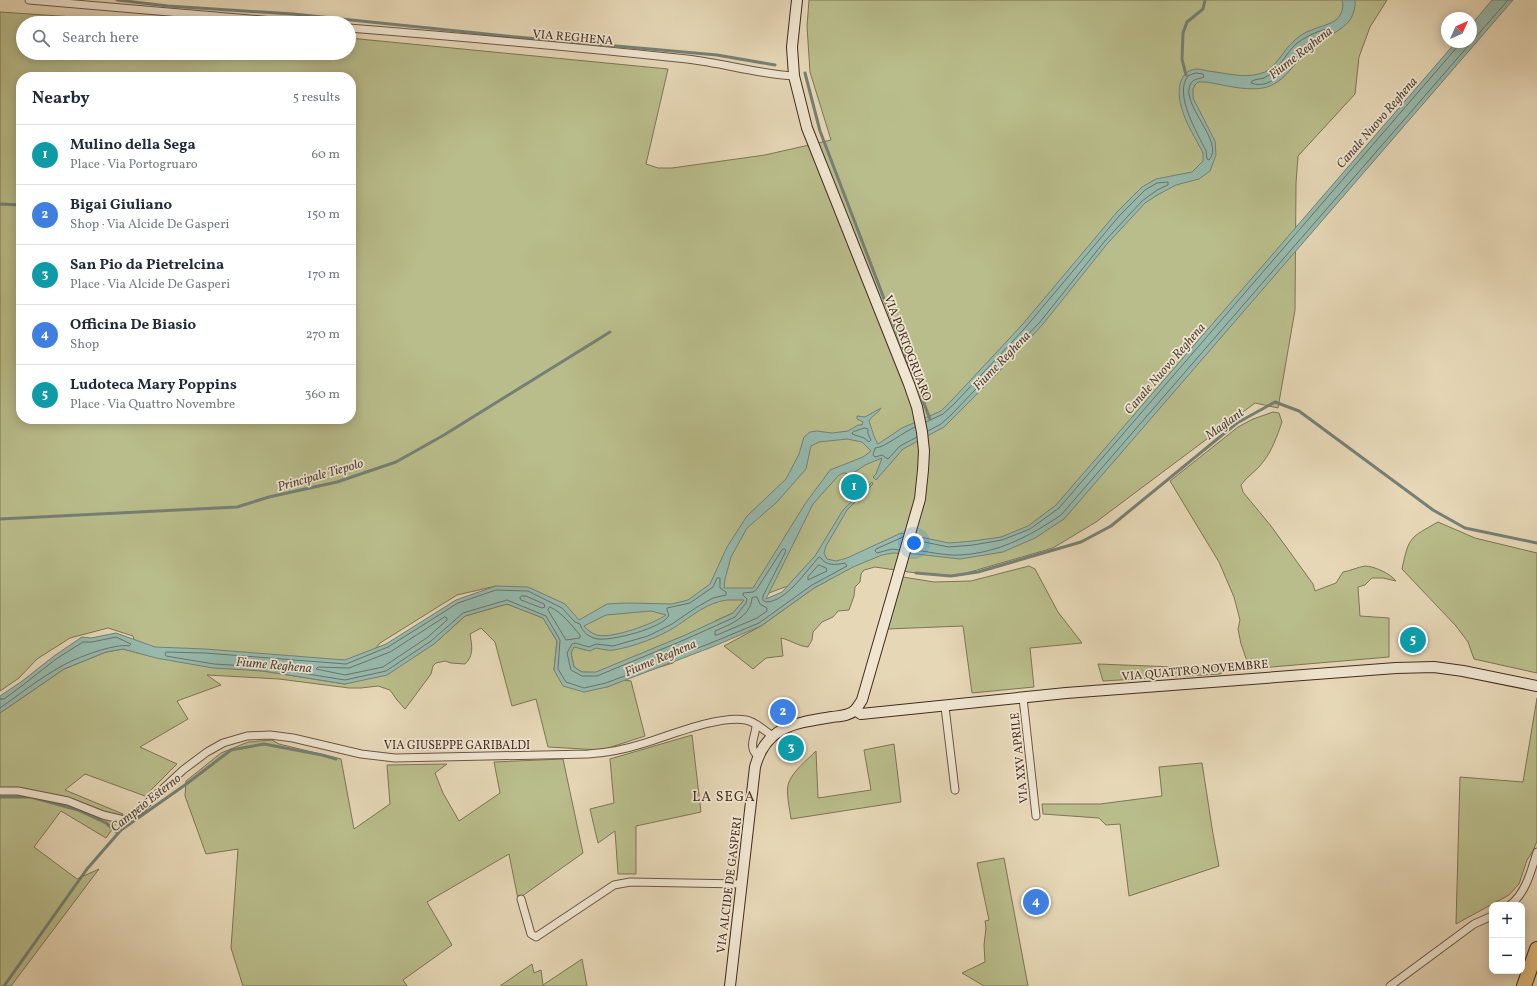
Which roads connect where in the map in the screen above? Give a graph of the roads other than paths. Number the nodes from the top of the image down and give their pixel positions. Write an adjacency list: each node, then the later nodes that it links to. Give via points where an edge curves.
1 (29, 0): 3 (street)
2 (797, 0): 5 (main road, VIA PORTOGRUARO, via 792,47)
3 (215, 16)
4 (356, 29): 5 (street, VIA REGHENA, via 689,60 768,75)
5 (794, 76): 9 (main road, VIA PORTOGRUARO, via 808,128 910,384 923,444 920,499 862,700)
6 (1537, 686): 7 (main road, VIA QUATTRO NOVEMBRE, via 1434,667 1282,676)
7 (1023, 698): 8 (main road, VIA QUATTRO NOVEMBRE); 15 (street, VIA XXV APRILE)
8 (945, 706): 9 (main road, VIA QUATTRO NOVEMBRE, via 861,714); 14 (street)
9 (855, 710): 11 (main road, VIA ALCIDE DE GASPERI, via 847,715 801,722)
10 (756, 725): 11 (street, VIA GIUSEPPE GARIBALDI); 12 (street, via 752,745); 13 (street, VIA GIUSEPPE GARIBALDI, via 744,720 725,721 686,729 614,752 542,756 395,758 361,754 293,738 247,736 223,743 207,752 183,770 141,809 124,820 103,815 68,801)
11 (772, 736): 12 (main road, VIA ALCIDE DE GASPERI, via 765,742)
12 (758, 756): 17 (main road, VIA ALCIDE DE GASPERI)
13 (0, 790)
14 (955, 790)
15 (1036, 816)
16 (1537, 852): 19 (street, via 1529,877)
17 (742, 884): 18 (street, via 630,882 614,885 536,937 531,934); 22 (main road, VIA ALCIDE DE GASPERI)
18 (521, 899)
19 (1513, 902)
20 (1489, 918): 23 (street, via 1464,932)
21 (1537, 948): 24 (highway)
22 (730, 986)
23 (1390, 986)
24 (1524, 986)

